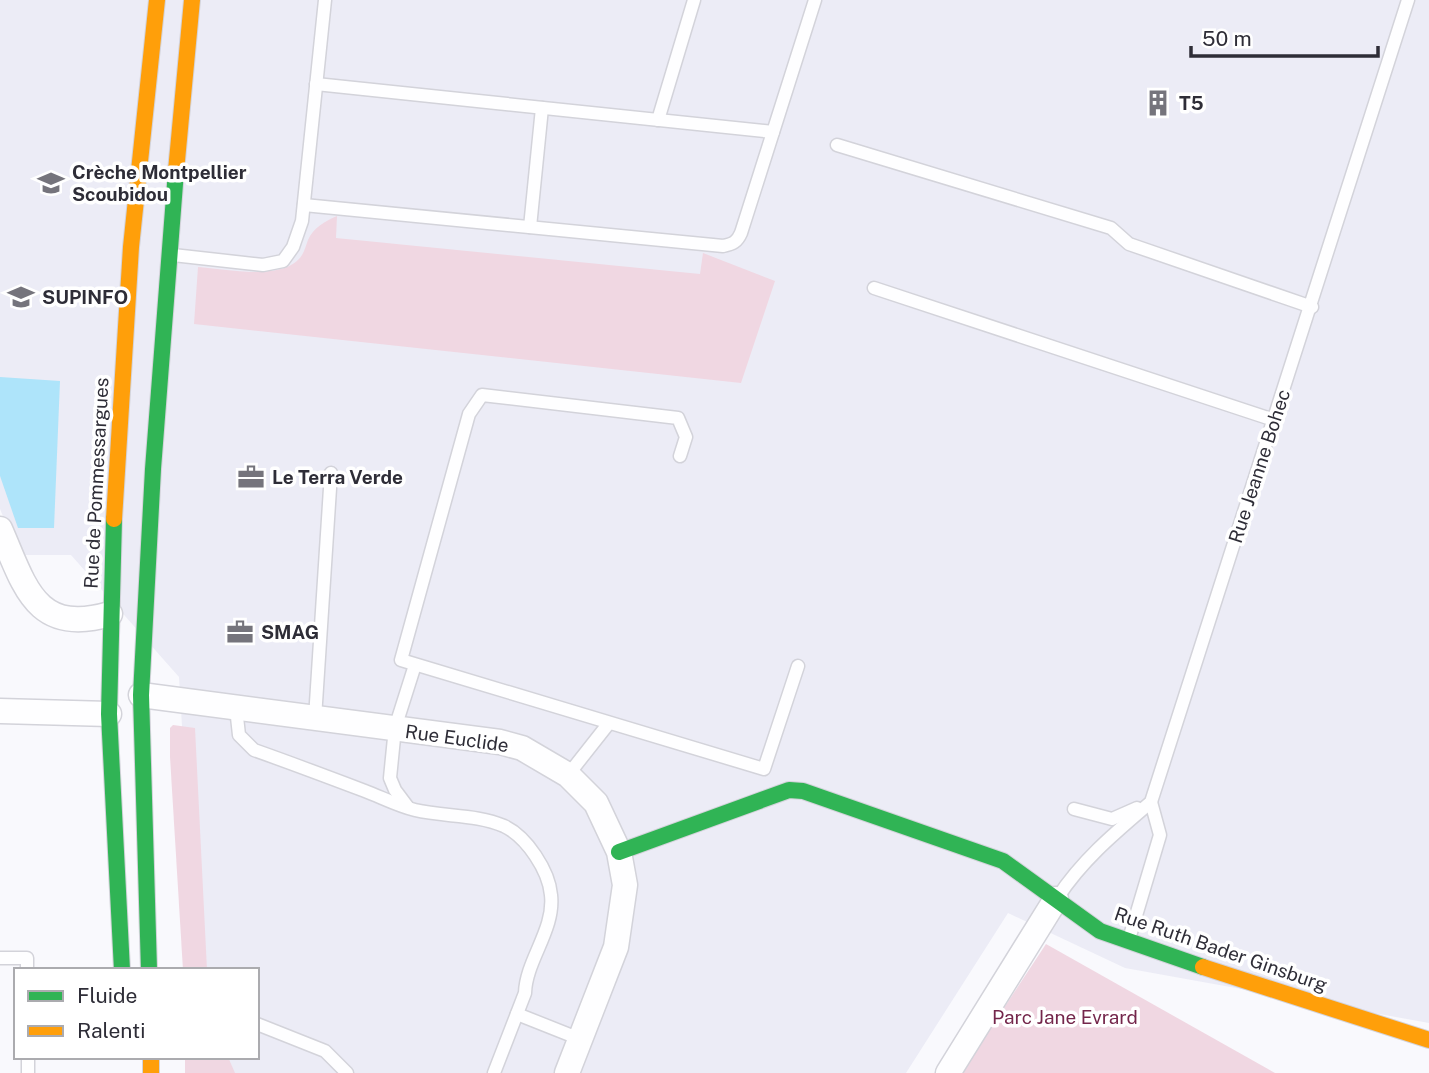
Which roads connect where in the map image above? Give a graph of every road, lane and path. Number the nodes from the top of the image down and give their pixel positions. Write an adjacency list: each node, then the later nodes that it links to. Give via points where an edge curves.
1 (157, 0): 21 (main road, Rue de Pommessargues, via 131,247)
2 (191, 0): 14 (main road)
3 (325, 0): 7 (lane)
4 (694, 0): 9 (lane)
5 (815, 0): 10 (lane)
6 (1408, 0): 16 (lane, Rue Jeanne Bohec)
7 (316, 84): 8 (lane); 12 (lane)
8 (542, 108): 9 (lane); 13 (lane)
9 (658, 120): 10 (lane)
10 (773, 132): 13 (lane, via 741,233 732,244)
11 (837, 145): 16 (lane, via 1111,228 1129,244)
12 (304, 205): 13 (lane); 14 (lane, via 293,247 282,261 263,265)
13 (530, 227)
14 (168, 254): 24 (main road)
15 (874, 288): 17 (lane)
16 (1312, 307): 17 (lane, Rue Jeanne Bohec)
17 (1273, 420): 32 (lane, Rue Jeanne Bohec)
18 (680, 456): 22 (lane, via 686,437 678,418 482,396 470,414 401,660)
19 (331, 473): 28 (lane)
20 (0, 529): 21 (street, via 26,589 42,606 58,616 86,621)
21 (110, 614): 27 (main road, Rue de Pommessargues)
22 (415, 665): 29 (lane); 30 (lane)
23 (798, 666): 29 (lane, via 764,769)
24 (141, 695): 25 (street, Rue Euclide); 41 (main road)
25 (236, 708): 28 (street, Rue Euclide); 33 (lane, via 239,736 254,750)
26 (0, 711): 27 (street)
27 (109, 714): 40 (main road, Rue de Pommessargues)
28 (315, 718): 30 (street, Rue Euclide)
29 (609, 723): 31 (lane)
30 (395, 729): 31 (street, Rue Euclide, via 500,741 522,748); 33 (lane, via 390,778)
31 (568, 775): 35 (street, Rue Euclide, via 596,803)
32 (1151, 802): 34 (lane, via 1112,819); 36 (lane, via 1094,851); 37 (lane, via 1160,835)
33 (408, 807): 42 (lane, via 475,817 506,827 536,857 551,897 544,934)
34 (1074, 809)
35 (619, 852): 36 (main road, Rue Ruth Bader Ginsburg, via 789,790 803,791 1003,861); 44 (street, Rue Euclide, via 625,885 616,947)
36 (1056, 899): 37 (main road, Rue Ruth Bader Ginsburg, via 1100,930); 49 (street)
37 (1128, 943): 45 (main road, Rue Ruth Bader Ginsburg)
38 (0, 958): 39 (lane, via 27,958)
39 (27, 968)
40 (122, 968)
41 (149, 968)
42 (517, 1014): 44 (lane); 47 (lane)
43 (259, 1025): 46 (lane, via 325,1051)
44 (580, 1040): 48 (street, Rue Euclide)
45 (1429, 1040)
46 (347, 1073)
47 (494, 1073)
48 (567, 1073)
49 (948, 1073)

